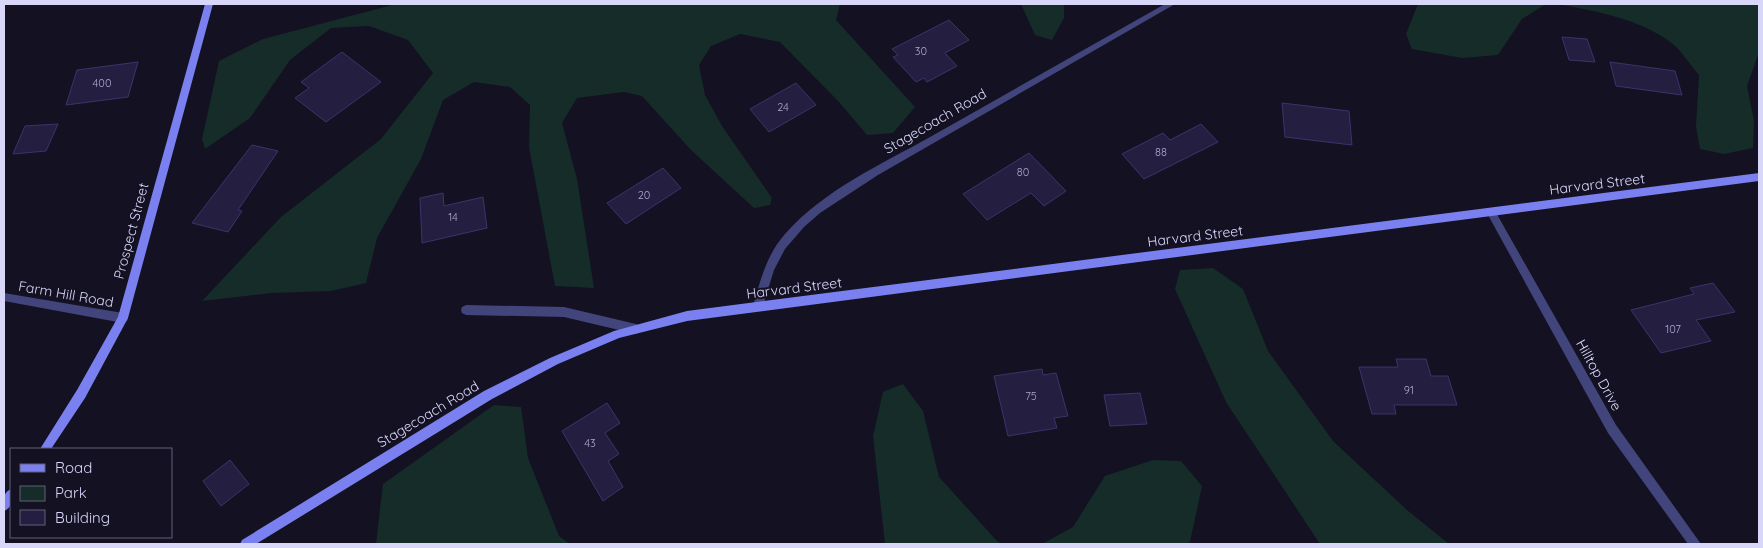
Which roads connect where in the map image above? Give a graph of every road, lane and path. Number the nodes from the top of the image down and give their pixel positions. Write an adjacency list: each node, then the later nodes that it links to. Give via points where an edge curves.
1 (209, 4): 8 (main road, Prospect Street)
2 (1171, 4): 6 (street, Stagecoach Road, via 824,206 794,231 776,253 767,271)
3 (1759, 177): 4 (main road, Harvard Street)
4 (1491, 212): 6 (main road, Harvard Street); 12 (street, Hilltop Drive, via 1612,429)
5 (4, 297): 8 (street, Farm Hill Road)
6 (758, 306): 9 (main road, Harvard Street, via 686,316)
7 (466, 310): 9 (street, via 564,312)
8 (123, 318): 10 (main road, Prospect Street, via 81,394)
9 (636, 329): 11 (main road, Stagecoach Road, via 554,361 488,395)
10 (46, 448)
11 (246, 544)
12 (1695, 544)

